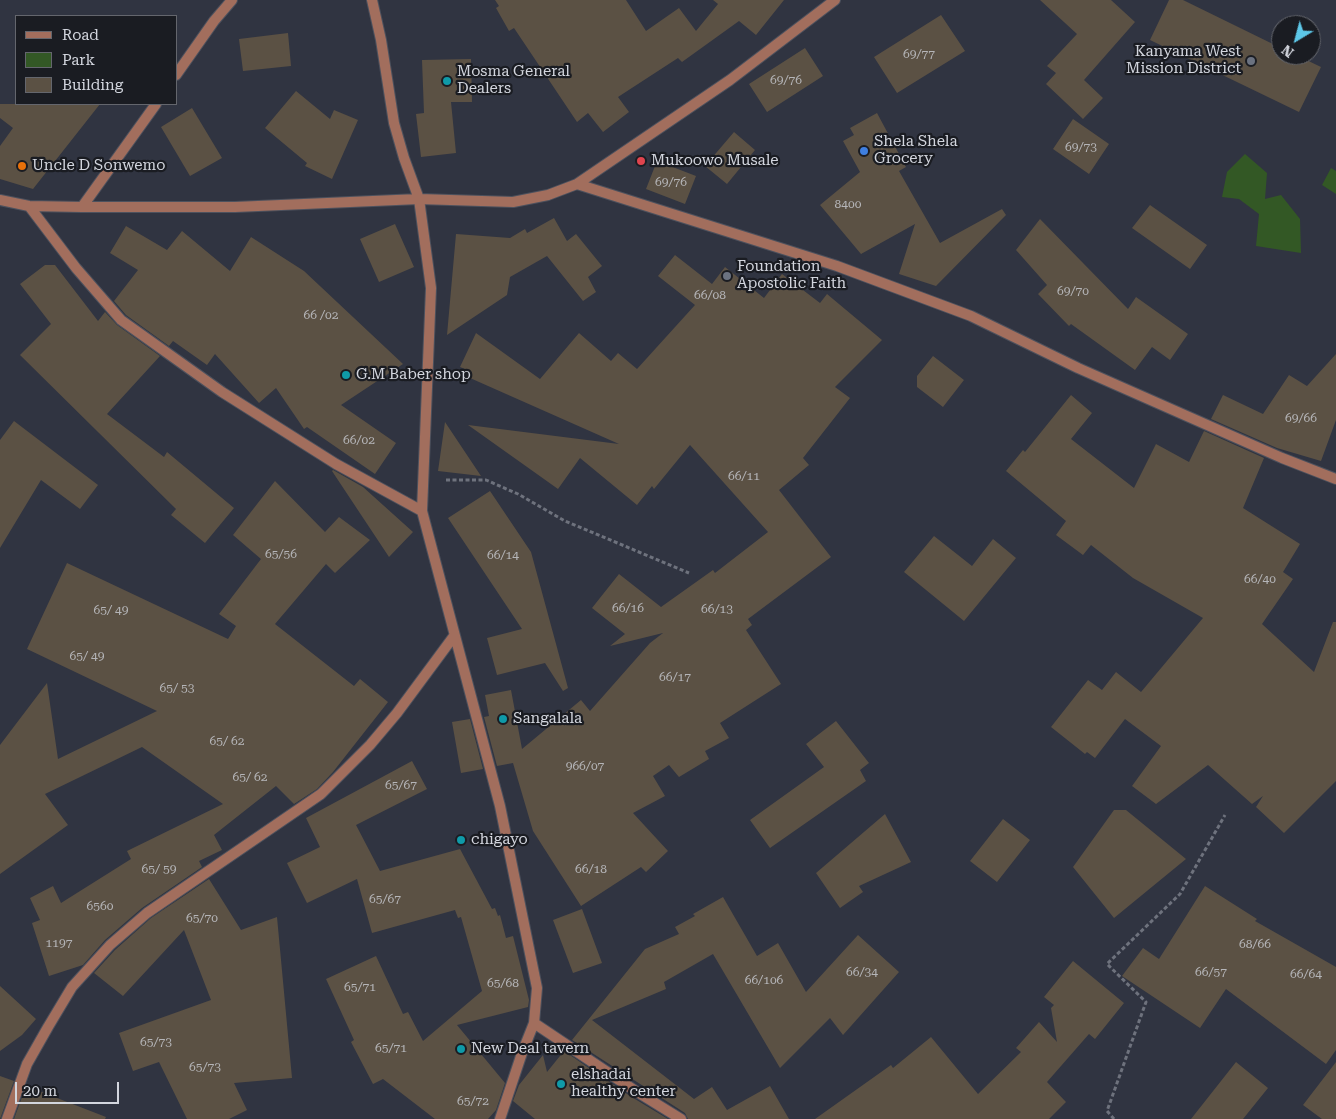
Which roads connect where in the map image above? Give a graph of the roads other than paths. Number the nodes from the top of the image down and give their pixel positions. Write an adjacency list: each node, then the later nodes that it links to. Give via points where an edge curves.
1 (232, 0): 4 (street)
2 (372, 0): 7 (street, via 394,123)
3 (835, 0): 6 (street, via 730,80)
4 (178, 72)
5 (155, 105): 10 (street)
6 (577, 184): 7 (street, via 548,195 513,202); 11 (street, via 837,266 971,316 1078,368)
7 (419, 199): 10 (street, via 235,207); 12 (street, via 432,288)
8 (0, 200): 9 (street)
9 (29, 206): 10 (street); 12 (street, via 121,320 222,392 336,464)
10 (82, 207)
11 (1336, 479)
12 (422, 511): 13 (street)
13 (454, 636): 14 (street, via 500,806 537,988); 15 (street, via 397,713 321,794 147,913 110,945 67,995 27,1064)
14 (534, 1023): 16 (street); 17 (street)
15 (6, 1119)
16 (500, 1119)
17 (681, 1119)

